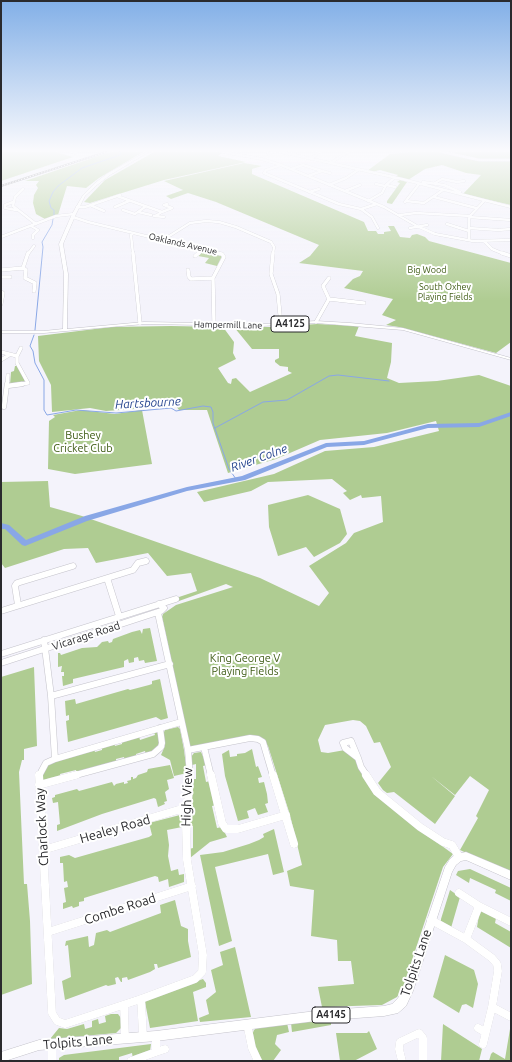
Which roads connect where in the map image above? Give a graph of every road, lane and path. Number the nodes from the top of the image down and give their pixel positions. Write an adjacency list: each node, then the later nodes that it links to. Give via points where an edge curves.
1 (452, 201): 19 (street)
2 (484, 201): 24 (street)
3 (13, 202): 15 (street); 26 (street)
4 (80, 202): 20 (main road)
5 (100, 202): 18 (street)
6 (128, 202): 21 (street)
7 (130, 202): 22 (street)
8 (331, 202): 25 (street)
9 (372, 202): 17 (street)
10 (405, 202): 11 (street)
11 (426, 202)
12 (454, 202): 24 (street)
13 (487, 202): 23 (street)
14 (1, 203): 15 (street)
15 (5, 204): 26 (street, via 6,209)
16 (167, 204): 30 (street, via 164,205 172,208)
17 (377, 204): 25 (street); 32 (street)
18 (90, 205): 20 (street); 28 (street)
19 (446, 206)
20 (77, 207): 33 (main road)
21 (115, 207)
22 (145, 207): 29 (street); 30 (street)
23 (511, 207)
24 (476, 208): 35 (street)
25 (361, 209): 43 (street, via 372,217)
26 (16, 210): 37 (street)
27 (123, 210): 29 (street, via 135,214)
28 (104, 211)
29 (138, 212): 31 (street)
30 (162, 212): 31 (street)
31 (153, 215): 34 (street)
32 (400, 215): 35 (street, via 424,212); 41 (street)
33 (73, 216): 37 (street, via 61,215); 48 (street, Oaklands Avenue); 78 (main road, via 61,244 66,274)
34 (164, 217)
35 (470, 217): 36 (street); 45 (street)
36 (511, 220)
37 (36, 224): 40 (street)
38 (447, 224): 45 (street)
39 (427, 225): 41 (street)
40 (31, 226): 49 (street); 50 (street, via 38,230)
41 (417, 226): 44 (street); 52 (street, via 442,236)
42 (494, 226): 47 (street)
43 (378, 228)
44 (410, 228)
45 (469, 229): 47 (street); 53 (street)
46 (511, 229): 47 (street)
47 (495, 230)
48 (133, 233): 51 (street, Oaklands Avenue); 75 (street, via 131,235)
49 (1, 237)
50 (33, 238)
51 (163, 240): 58 (street, Oaklands Avenue); 77 (street, via 191,222 206,221 236,227 271,242 274,247 271,274 278,294)
52 (463, 240): 53 (street); 56 (street)
53 (469, 240): 55 (street)
54 (511, 240): 55 (street)
55 (484, 241): 59 (street, via 492,250)
56 (463, 244)
57 (34, 246): 61 (street, via 29,251)
58 (204, 249): 60 (street); 67 (street, Oaklands Avenue, via 224,255)
59 (510, 254)
60 (195, 256)
61 (23, 268): 63 (street); 69 (street, via 26,270 25,278 35,284)
62 (1, 270): 63 (street)
63 (7, 270): 65 (street)
64 (188, 270): 67 (street, via 191,279)
65 (2, 277): 66 (street)
66 (10, 277)
67 (213, 278): 76 (street, Oaklands Avenue)
68 (329, 278): 71 (street, via 323,285)
69 (34, 291)
70 (1, 292): 73 (street)
71 (329, 299): 72 (street); 74 (street)
72 (364, 303)
73 (1, 304)
74 (316, 322): 77 (main road, Hampermill Lane / A4125); 84 (main road, Hampermill Lane / A4125, via 403,329)
75 (140, 323): 76 (main road, Hampermill Lane / A4125); 78 (main road, Hampermill Lane / A4125)
76 (214, 324): 77 (main road, Hampermill Lane / A4125)
77 (281, 325)
78 (65, 330): 79 (main road, Hampermill Lane / A4125)
79 (1, 332)
80 (22, 348): 83 (street)
81 (1, 352): 82 (street)
82 (9, 356): 83 (street); 85 (street)
83 (17, 356): 87 (street, via 17,363 28,383)
84 (511, 359)
85 (1, 360)
86 (8, 375): 87 (street)
87 (7, 386): 88 (street); 89 (street)
88 (1, 387)
89 (4, 407)
90 (146, 561): 92 (street, via 138,563 133,570)
91 (73, 566): 95 (street, via 17,582 15,586)
92 (108, 578): 95 (street); 98 (street)
93 (176, 599): 94 (street, Vicarage Road)
94 (159, 604): 97 (street, via 164,608); 98 (street, Vicarage Road)
95 (18, 605): 96 (street)
96 (1, 611)
97 (158, 612): 100 (street, Vicarage Road); 103 (street, High View)
98 (119, 616): 99 (street, Vicarage Road)
99 (44, 640): 100 (street); 101 (street, Vicarage Road)
100 (46, 649): 102 (street, Vicarage Road); 104 (street)
101 (1, 654)
102 (1, 663)
103 (170, 664): 104 (street); 105 (street, High View)
104 (51, 696): 109 (street)
105 (181, 722): 106 (street); 108 (street, High View)
106 (160, 728): 109 (street); 111 (street, via 161,747 153,754)
107 (204, 747): 108 (street); 113 (street, via 250,738 263,742); 113 (street, via 222,823 226,829 238,829)
108 (188, 750): 112 (street, High View, via 190,775)
109 (55, 758): 111 (street, Charlock Way, via 41,769)
110 (358, 758): 116 (street, via 369,782 377,792 401,814 443,842 452,845)
111 (40, 785): 115 (street, Charlock Way)
112 (187, 810): 115 (street, Healey Road, via 178,810); 118 (street, High View, via 187,860)
113 (286, 815): 114 (street)
114 (294, 844)
115 (43, 850): 123 (street, Charlock Way)
116 (459, 857): 117 (main road, via 475,859); 121 (main road, Tolpits Lane / A4145, via 448,870)
117 (511, 876)
118 (192, 886): 123 (street, Combe Road); 125 (street, High View, via 203,955 202,972)
119 (459, 893): 120 (street)
120 (479, 906): 122 (street); 124 (street)
121 (431, 920): 124 (street); 131 (main road, Tolpits Lane / A4145, via 408,991 402,1002 394,1009)
122 (511, 922)
123 (48, 932): 130 (street, Charlock Way, via 52,1013)
124 (466, 940): 128 (street, via 485,952 497,964)
125 (195, 979): 126 (street, Tolpits Lane)
126 (141, 999): 127 (street, Tolpits Lane); 132 (street)
127 (124, 1004): 130 (street, Tolpits Lane, via 65,1024); 134 (street)
128 (492, 1007): 129 (street); 135 (street, via 482,1030)
129 (511, 1017)
130 (57, 1021)
131 (247, 1024): 133 (main road, Tolpits Lane / A4145); 142 (street, via 252,1048)
132 (144, 1036): 133 (main road, Tolpits Lane / A4145); 134 (main road, Tolpits Lane / A4145)
133 (156, 1036): 138 (street)
134 (125, 1038): 136 (main road, Tolpits Lane / A4145)
135 (483, 1044)
136 (52, 1045): 139 (main road, Tolpits Lane / A4145, via 39,1045); 140 (street)
137 (165, 1048): 138 (street)
138 (156, 1052): 141 (street)
139 (1, 1057)
140 (52, 1061)
141 (131, 1061)
142 (258, 1061)
143 (402, 1061): 144 (street, via 400,1042 419,1032 423,1038)
144 (423, 1061)

